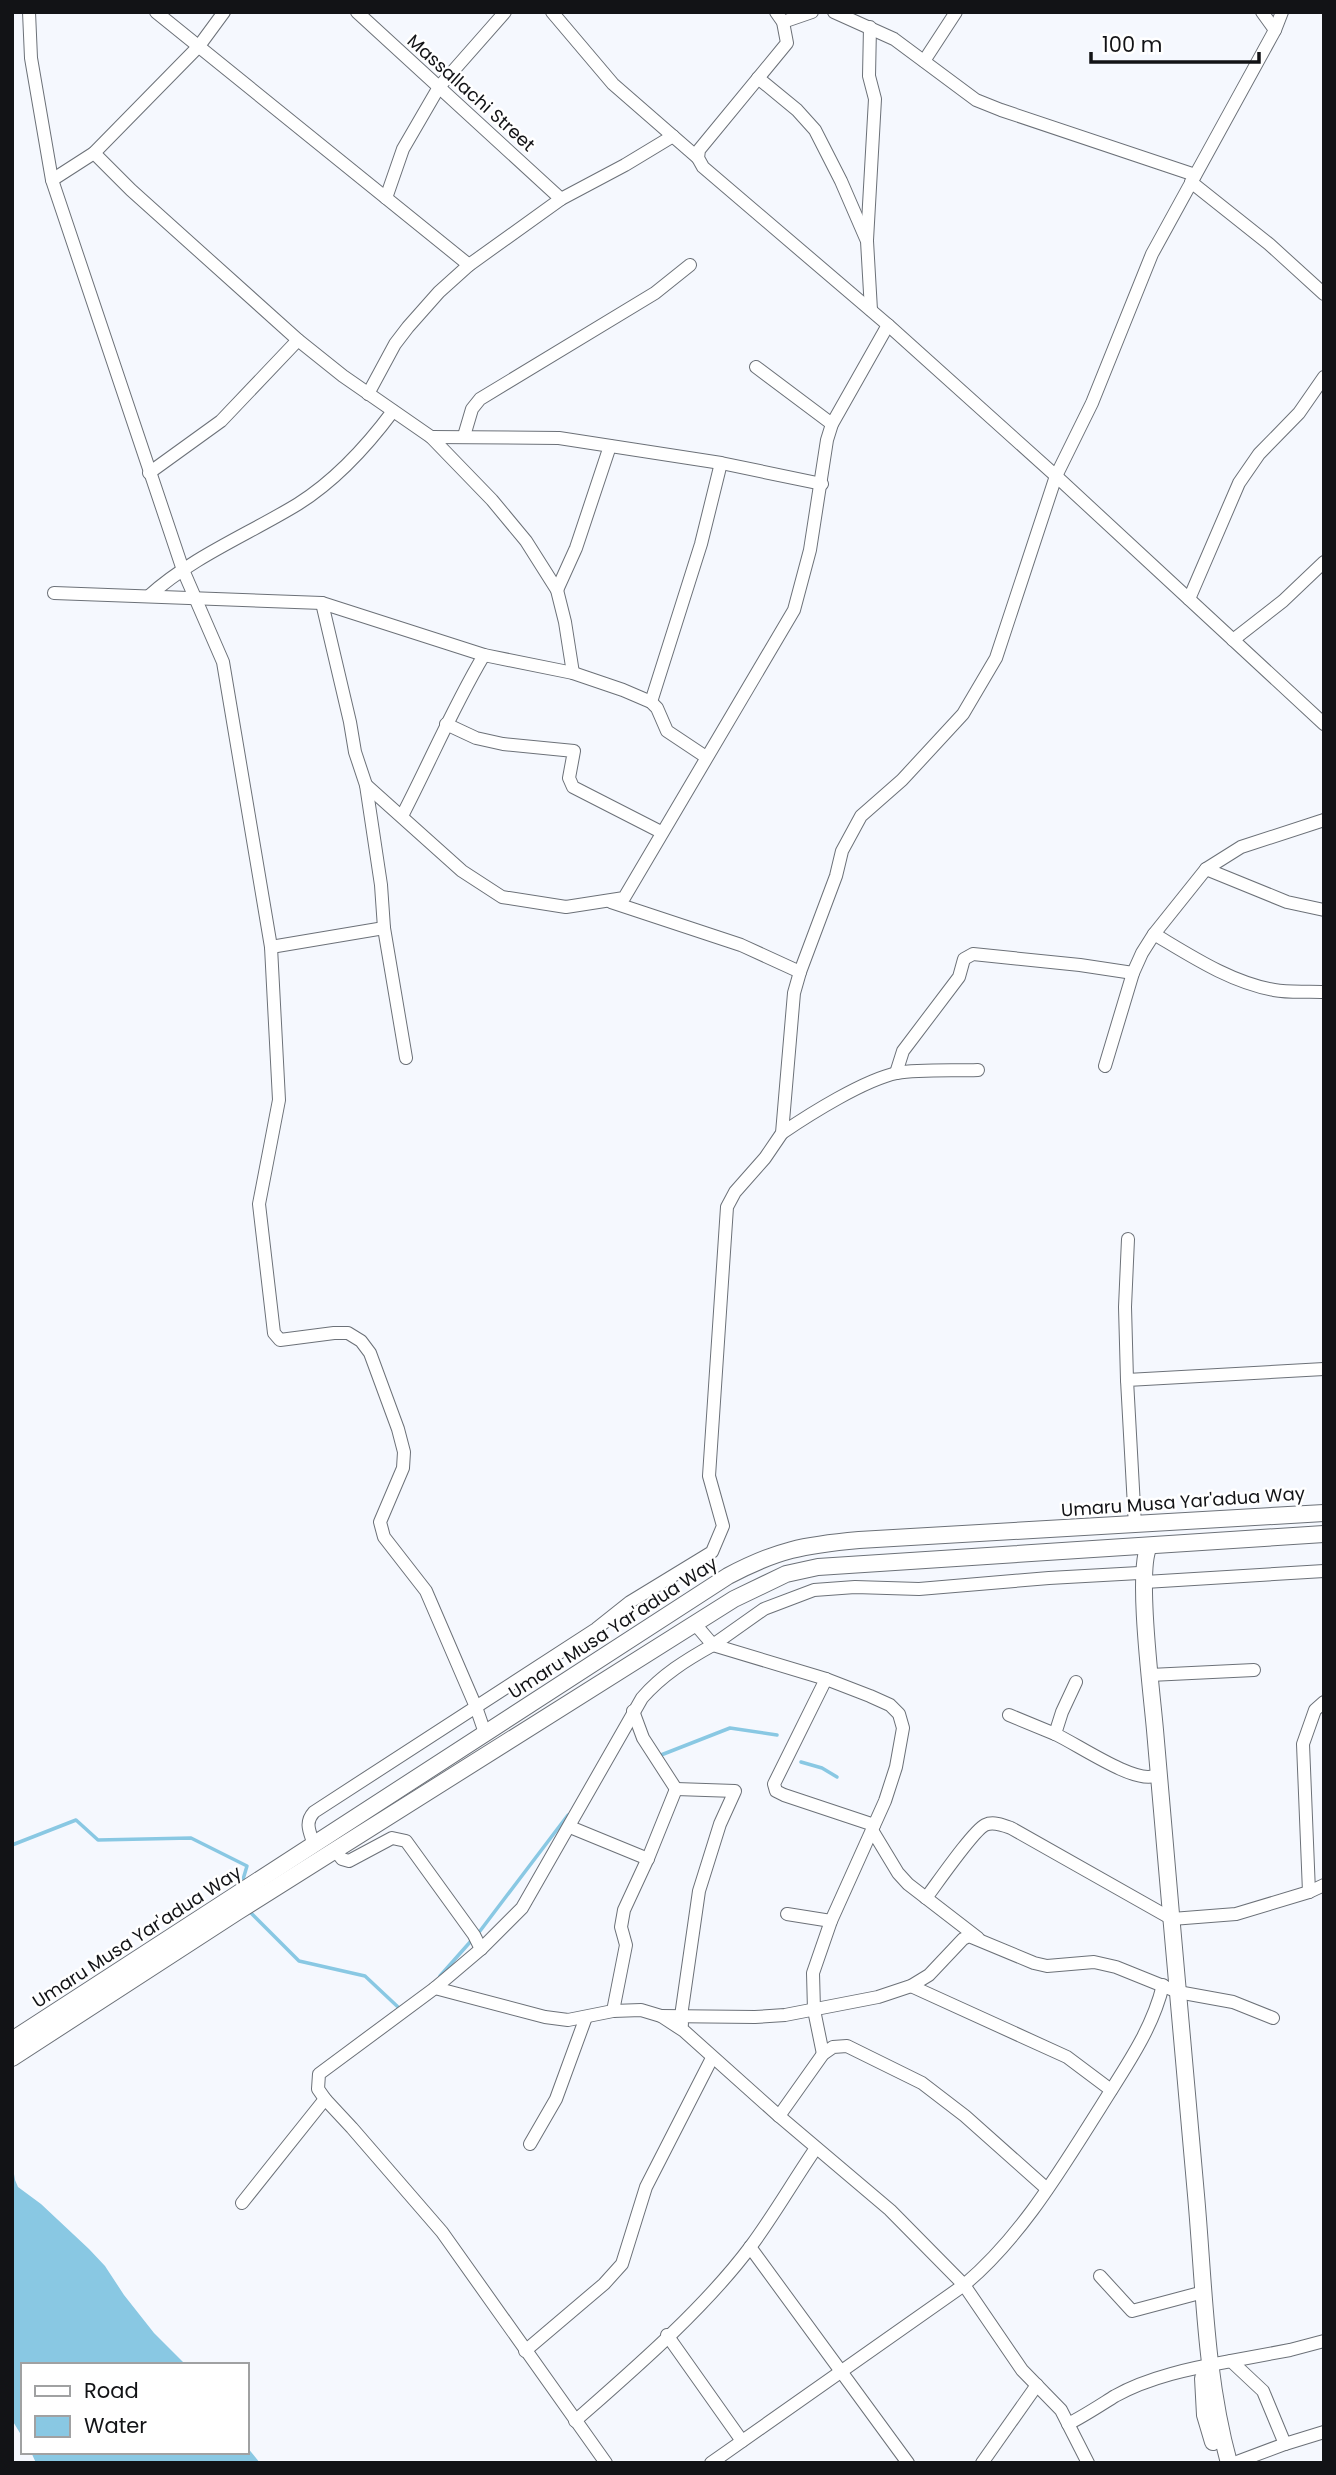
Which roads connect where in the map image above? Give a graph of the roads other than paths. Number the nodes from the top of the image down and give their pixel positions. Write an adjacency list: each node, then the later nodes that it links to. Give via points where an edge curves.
1 (29, 12): 23 (street, via 31,58)
2 (156, 12): 15 (street)
3 (224, 12): 15 (street)
4 (357, 12): 18 (street, Massallachi Street)
5 (505, 12): 18 (street)
6 (552, 12): 19 (street, via 613,85)
7 (812, 12): 12 (street)
8 (834, 12): 13 (street)
9 (956, 12): 16 (street)
10 (1262, 12): 14 (street)
11 (1282, 12): 14 (street)
12 (779, 17): 17 (street, via 787,43)
13 (870, 27): 16 (street); 26 (street, via 869,76 875,99)
14 (1275, 30): 22 (street)
15 (199, 46): 20 (street); 24 (street)
16 (925, 61): 22 (street, via 976,100)
17 (758, 78): 21 (street, via 699,150); 26 (street, via 815,130)
18 (439, 88): 24 (street, via 403,149); 25 (street, Massallachi Street)
19 (673, 136): 21 (street); 25 (street)
20 (94, 153): 23 (street); 32 (street)
21 (698, 158): 30 (street)
22 (1193, 178): 29 (street); 43 (street, via 1152,254 1092,402)
23 (52, 180): 42 (street)
24 (386, 198): 27 (street)
25 (561, 199): 27 (street)
26 (867, 241): 30 (street)
27 (469, 265): 35 (street, via 408,327)
28 (690, 265): 38 (street, via 655,293 480,399)
29 (1324, 293)
30 (871, 310): 31 (street)
31 (888, 324): 37 (street); 43 (street)
32 (298, 340): 35 (street); 42 (street, via 221,421)
33 (756, 367): 37 (street)
34 (1324, 377): 51 (street, via 1239,483)
35 (368, 394): 36 (street)
36 (393, 411): 39 (street); 46 (street, via 337,474 301,502)
37 (832, 424): 44 (street)
38 (464, 436): 39 (street); 40 (street, via 559,438)
39 (431, 437): 47 (street, via 526,541)
40 (611, 446): 41 (street); 47 (street)
41 (721, 463): 44 (street); 56 (street, via 701,544)
42 (149, 473): 46 (street)
43 (1056, 476): 51 (street); 70 (street, via 996,658 963,714 902,780 861,816 842,851)
44 (822, 484): 59 (street, via 794,610)
45 (1324, 562): 53 (street)
46 (183, 570): 49 (street); 50 (street)
47 (557, 590): 55 (street)
48 (54, 593): 49 (street)
49 (149, 596): 50 (street)
50 (194, 598): 52 (street); 69 (street, via 223,662)
51 (1189, 599): 53 (street)
52 (322, 603): 54 (street); 60 (street)
53 (1233, 640): 58 (street)
54 (484, 655): 55 (street); 57 (street)
55 (573, 673): 56 (street)
56 (651, 702): 59 (street, via 667,731)
57 (446, 724): 61 (street); 63 (street, via 503,744 575,751 569,778 573,787)
58 (1324, 724)
59 (706, 757): 63 (street)
60 (366, 785): 61 (street); 67 (street)
61 (402, 816): 65 (street, via 462,871 502,897 566,907)
62 (1324, 820): 64 (street, via 1241,848)
63 (661, 832): 65 (street, via 624,898)
64 (1206, 869): 66 (street, via 1287,902); 68 (street)
65 (610, 901): 70 (street, via 741,945)
66 (1324, 910)
67 (384, 928): 69 (street); 73 (street)
68 (1154, 934): 71 (street); 72 (street, via 1248,984 1276,991)
69 (271, 947): 95 (street, via 279,1100 259,1204 274,1333 280,1340 289,1340 348,1333 370,1353 404,1452 403,1468 380,1522 384,1537 426,1591)
70 (800, 972): 77 (street, via 793,1001)
71 (1133, 973): 74 (street); 76 (street, via 973,954 964,959 960,977 903,1051)
72 (1324, 992)
73 (406, 1058)
74 (1105, 1066)
75 (978, 1070): 76 (street)
76 (896, 1073): 77 (street, via 814,1112)
77 (782, 1133): 95 (street, via 735,1192 727,1212 709,1476 723,1527 712,1552)
78 (1128, 1239): 80 (street)
79 (1324, 1369): 80 (street)
80 (1126, 1380): 82 (street)
81 (1324, 1513): 82 (main road, Umaru Musa Yar'adua Way)
82 (1135, 1525): 98 (main road, Umaru Musa Yar'adua Way, via 814,1544 786,1550 728,1576)
83 (1324, 1534): 84 (main road, Umaru Musa Yar'adua Way)
84 (1149, 1546): 85 (main road, Umaru Musa Yar'adua Way); 87 (main road)
85 (1131, 1547): 87 (main road); 88 (main road, Umaru Musa Yar'adua Way, via 818,1567 761,1584)
86 (1324, 1571): 87 (street)
87 (1142, 1578): 89 (street, via 814,1590 764,1609); 91 (main road); 100 (main road, via 1143,1664)
88 (695, 1624): 89 (street); 105 (main road, Umaru Musa Yar'adua Way)
89 (713, 1645): 92 (street); 96 (street, via 655,1684)
90 (1254, 1670): 91 (street)
91 (1150, 1675): 111 (main road)
92 (826, 1679): 103 (street, via 890,1705 903,1728 896,1767); 103 (street, via 774,1784 776,1791)
93 (1076, 1682): 99 (street)
94 (1324, 1702): 108 (street, via 1315,1710 1303,1744)
95 (476, 1707): 98 (street); 104 (street, via 314,1812 308,1819)
96 (633, 1711): 101 (street, via 643,1738); 102 (street)
97 (1009, 1715): 99 (street)
98 (485, 1733): 104 (main road, Umaru Musa Yar'adua Way)
99 (1055, 1734): 100 (street, via 1130,1774 1145,1779)
100 (1154, 1776): 111 (main road)
101 (676, 1789): 106 (street); 121 (street, via 736,1791 720,1824 699,1891)
102 (570, 1827): 106 (street); 114 (street, via 522,1908)
103 (873, 1827): 109 (street, via 898,1873); 112 (street)
104 (314, 1845): 125 (main road, Umaru Musa Yar'adua Way)
105 (335, 1850): 114 (street, via 349,1861 392,1838 406,1841); 127 (main road, Umaru Musa Yar'adua Way)
106 (648, 1859): 119 (street, via 624,1910 621,1927 626,1945)
107 (1324, 1885): 108 (street)
108 (1309, 1892): 111 (street, via 1236,1914)
109 (926, 1898): 111 (street, via 976,1833 993,1823 1011,1828); 113 (street)
110 (787, 1914): 112 (street)
111 (1167, 1917): 117 (main road)
112 (831, 1921): 118 (street, via 813,1973)
113 (978, 1938): 115 (street, via 963,1939 929,1975); 117 (street, via 1034,1964 1094,1962)
114 (481, 1949): 116 (street)
115 (911, 1986): 118 (street); 129 (street, via 1067,2057)
116 (435, 1988): 122 (street, via 545,2017); 130 (street, via 319,2074 318,2089)
117 (1170, 1988): 123 (street, via 1233,2002); 129 (street); 139 (main road); 144 (main road)
118 (814, 2010): 121 (street, via 755,2017); 126 (street)
119 (613, 2011): 120 (street, via 640,2010); 122 (street)
120 (661, 2016): 121 (street); 124 (street)
121 (681, 2016): 124 (street)
122 (586, 2017): 132 (street, via 556,2099)
123 (1273, 2018)
124 (684, 2031): 128 (street)
125 (12, 2040)
126 (823, 2054): 131 (street); 134 (street, via 847,2046 922,2083)
127 (12, 2058)
128 (712, 2058): 131 (street); 142 (street, via 646,2187 622,2264)
129 (1111, 2090): 134 (street)
130 (325, 2099): 135 (street); 142 (street, via 442,2232)
131 (779, 2116): 133 (street)
132 (530, 2144)
133 (816, 2148): 136 (street); 138 (street, via 890,2210)
134 (1047, 2189): 138 (street, via 1021,2227)
135 (242, 2203)
136 (750, 2248): 140 (street); 145 (street)
137 (1100, 2276): 139 (street, via 1132,2311)
138 (964, 2285): 145 (street); 146 (street)
139 (1196, 2294): 144 (main road)
140 (667, 2335): 147 (street); 150 (street)
141 (1324, 2341): 143 (street)
142 (525, 2351): 147 (street)
143 (1231, 2361): 144 (street); 151 (street, via 1263,2391)
144 (1207, 2366): 148 (street, via 1142,2385); 157 (main road, via 1205,2415); 158 (main road)
145 (840, 2372): 150 (street); 154 (street)
146 (1037, 2385): 148 (street); 155 (street)
147 (575, 2421): 152 (street)
148 (1068, 2424): 156 (street)
149 (1324, 2432): 151 (street)
150 (742, 2441): 153 (street)
151 (1284, 2444): 158 (street)
152 (607, 2463)
153 (711, 2463)
154 (908, 2463)
155 (982, 2463)
156 (1088, 2463)
157 (1218, 2463)
158 (1231, 2463)

